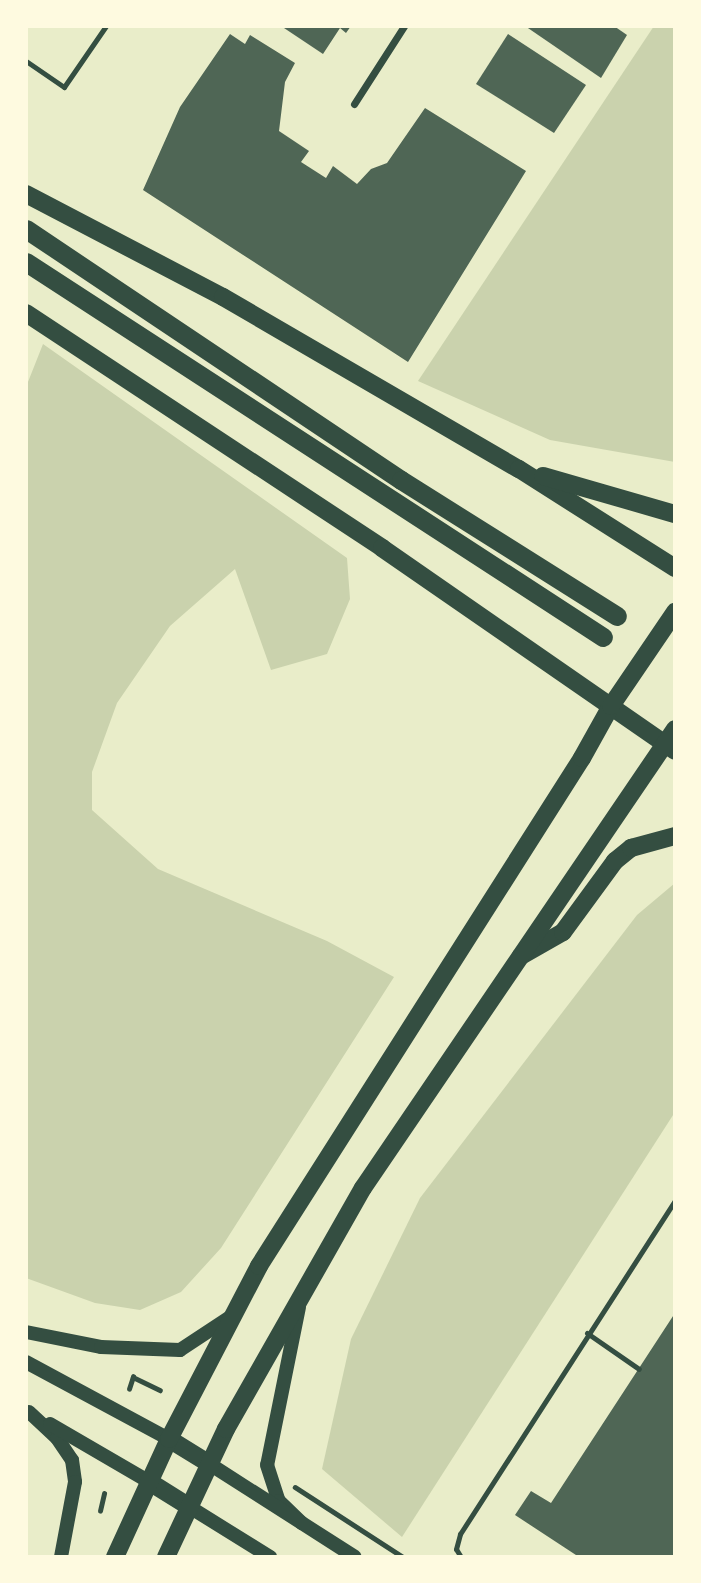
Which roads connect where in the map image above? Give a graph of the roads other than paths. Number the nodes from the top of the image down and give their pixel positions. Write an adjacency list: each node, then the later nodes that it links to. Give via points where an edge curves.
1 (106, 26): 3 (lane, via 64,86)
2 (404, 26): 4 (street)
3 (26, 61)
4 (354, 104)
5 (26, 194): 9 (main road, via 223,297)
6 (26, 229): 12 (highway, via 401,480)
7 (26, 262): 14 (highway)
8 (26, 313): 15 (main road)
9 (519, 469): 10 (main road); 11 (main road)
10 (675, 513)
11 (675, 568)
12 (617, 617)
13 (670, 619): 15 (main road)
14 (603, 637)
15 (611, 706): 16 (main road); 21 (main road)
16 (671, 742): 18 (main road)
17 (675, 835): 18 (main road, via 631,848 615,861 562,932)
18 (518, 957): 20 (main road, via 363,1188)
19 (675, 1201): 23 (lane)
20 (304, 1285): 28 (main road); 31 (main road, via 267,1465 279,1501)
21 (233, 1314): 22 (main road, via 180,1350 102,1347); 27 (main road)
22 (26, 1332)
23 (587, 1334): 25 (lane); 37 (lane, via 457,1539)
24 (26, 1362): 27 (main road)
25 (639, 1368)
26 (28, 1411): 29 (main road); 32 (main road, via 57,1438 72,1460 75,1482)
27 (169, 1439): 28 (main road); 29 (main road)
28 (208, 1463): 30 (main road); 31 (main road)
29 (148, 1481): 30 (main road); 33 (main road)
30 (188, 1506): 34 (main road); 35 (main road)
31 (302, 1523): 36 (main road)
32 (61, 1557)
33 (115, 1557)
34 (166, 1557)
35 (270, 1557)
36 (355, 1557)
37 (461, 1557)

